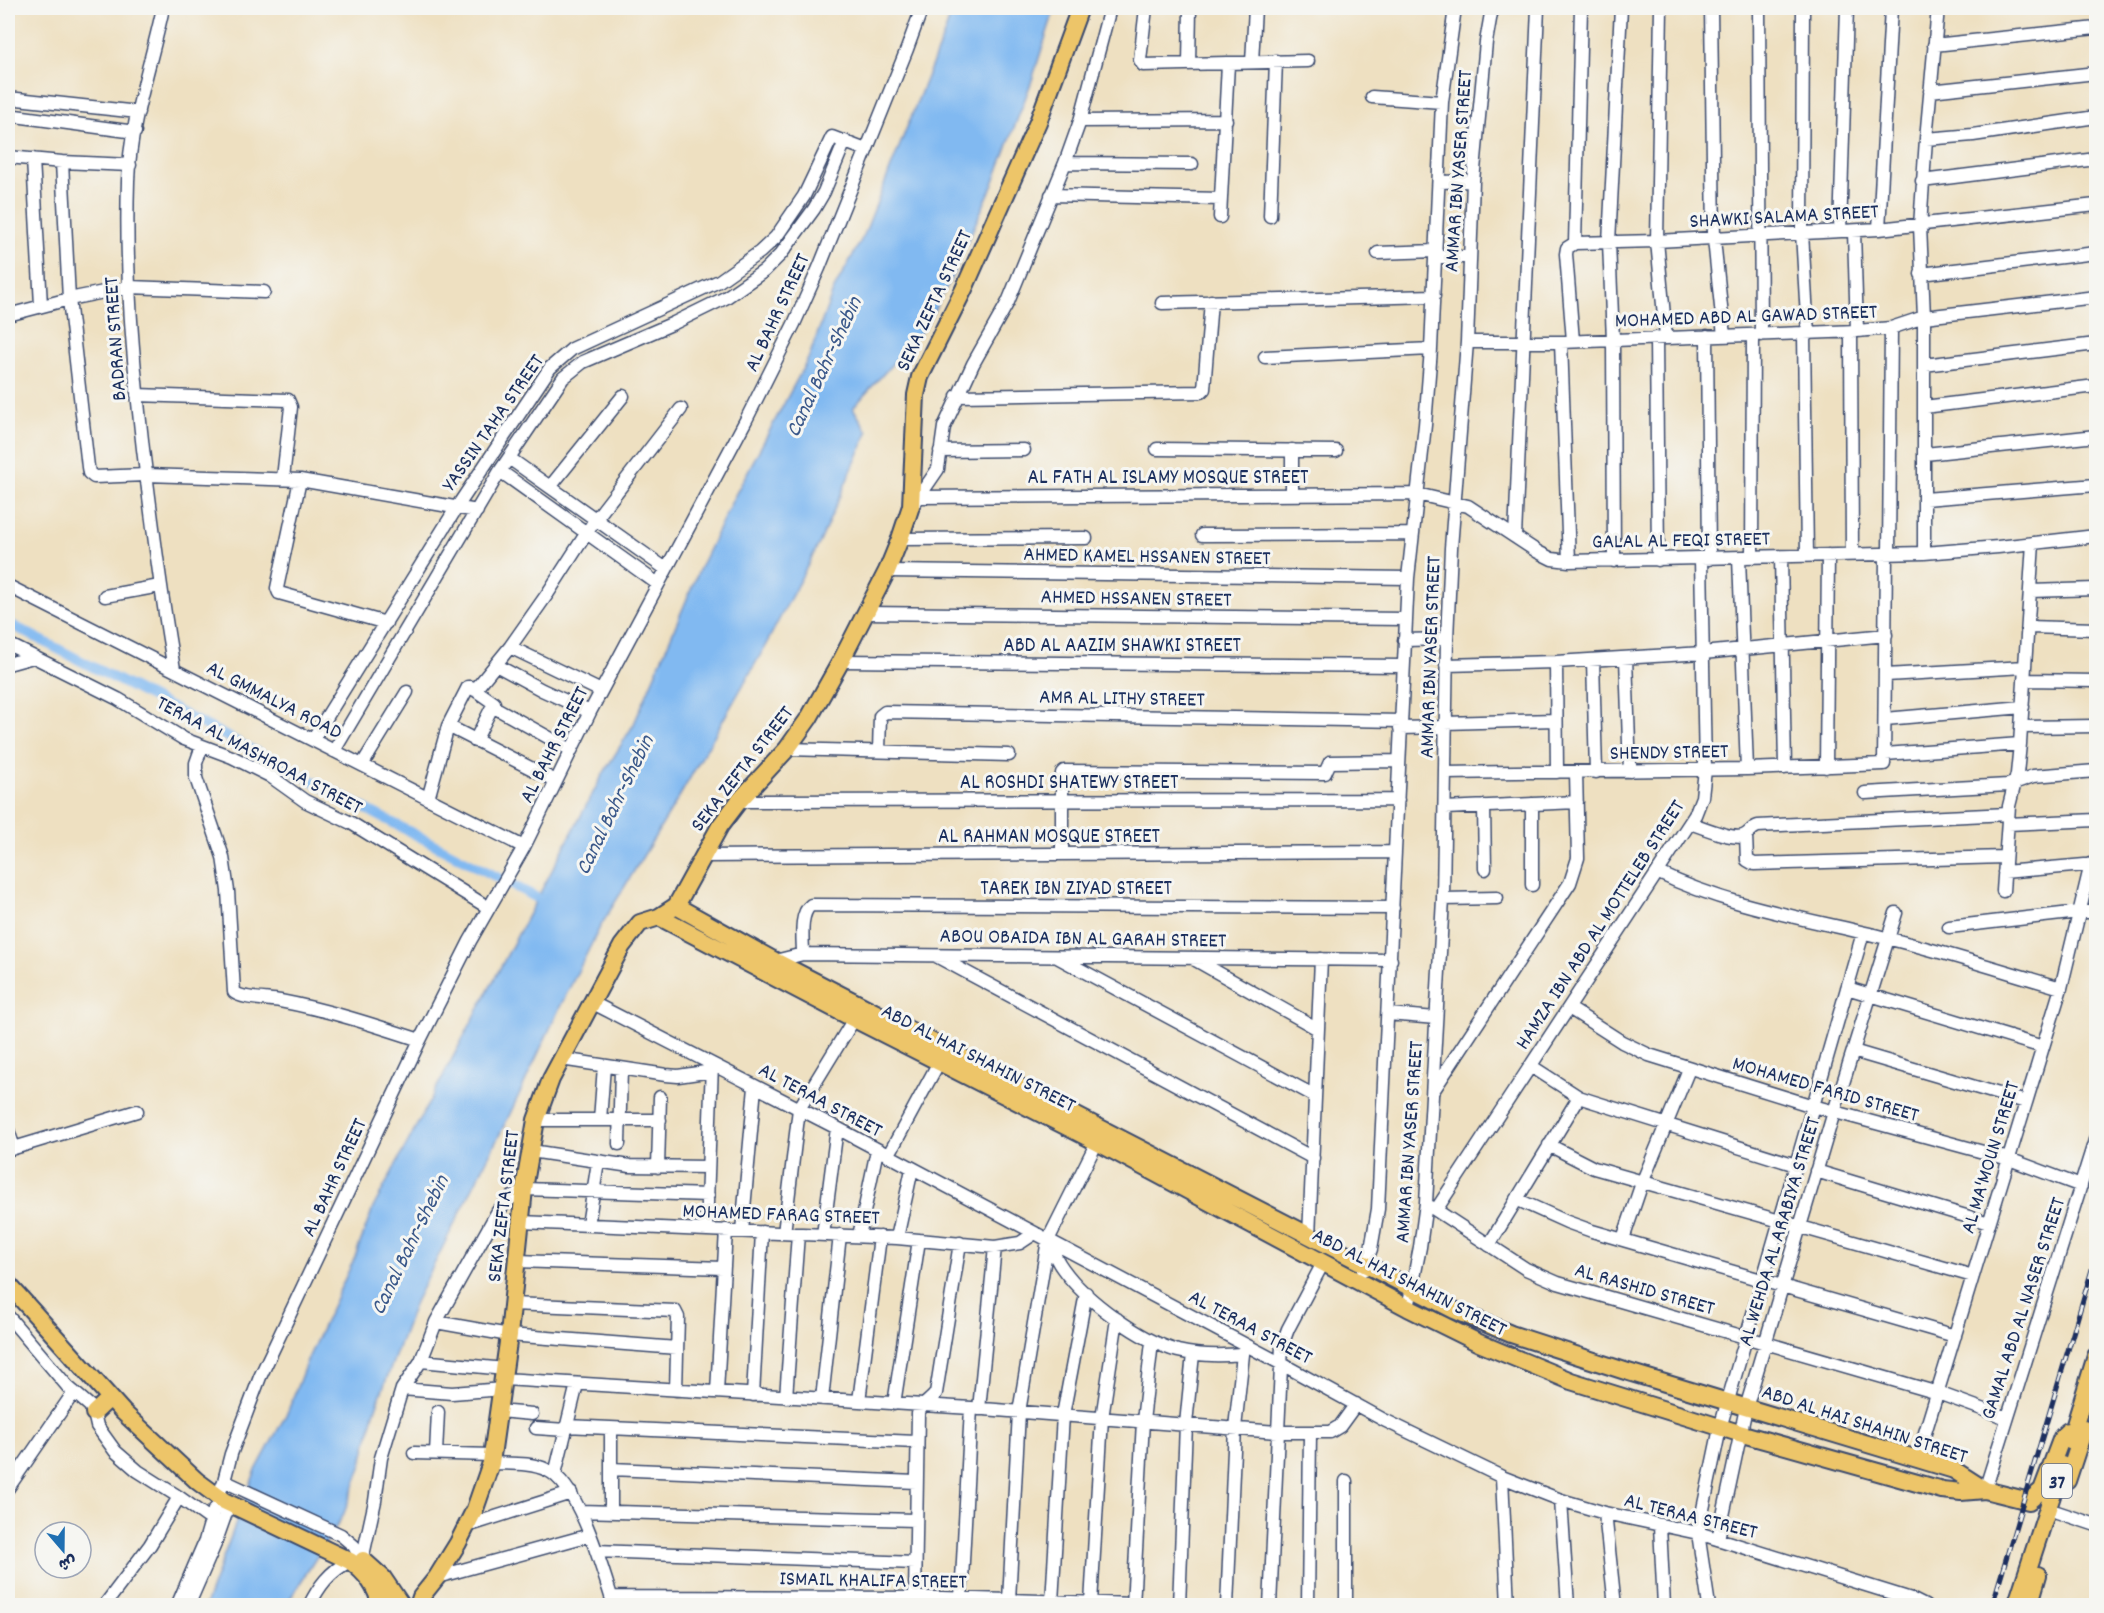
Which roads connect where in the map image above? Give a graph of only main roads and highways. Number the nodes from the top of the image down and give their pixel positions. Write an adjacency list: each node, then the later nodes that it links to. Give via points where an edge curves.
1 (1080, 8): 2 (main road, SEKA ZEFTA STREET, via 1029,143 920,377 916,395 915,502 887,571 809,718 720,826)
2 (676, 906): 3 (main road, SEKA ZEFTA STREET); 4 (main road, ABD AL HAI SHAHIN STREET, via 1309,1237)
3 (659, 916): 4 (main road, ABD AL HAI SHAHIN STREET, via 1323,1263); 11 (main road, SEKA ZEFTA STREET, via 640,923 622,946 551,1079 536,1120 524,1189 492,1459 467,1526 437,1577)
4 (1362, 1273): 9 (main road, ABD AL HAI SHAHIN STREET, via 1413,1289 1511,1334 1954,1470); 9 (main road, ABD AL HAI SHAHIN STREET, via 1408,1308 1571,1381 1720,1428 1942,1490)
5 (8, 1284): 10 (main road, via 101,1406 197,1480)
6 (2097, 1356): 8 (main road, 37)
7 (2097, 1390): 15 (main road, 37)
8 (2072, 1431): 9 (main road, via 2062,1437 2042,1490 2035,1497 2029,1501); 14 (main road, 37)
9 (1985, 1490)
10 (344, 1557): 12 (main road, via 373,1585); 13 (main road, via 383,1578)
11 (416, 1603)
12 (381, 1605)
13 (402, 1605)
14 (2016, 1605)
15 (2029, 1605)

